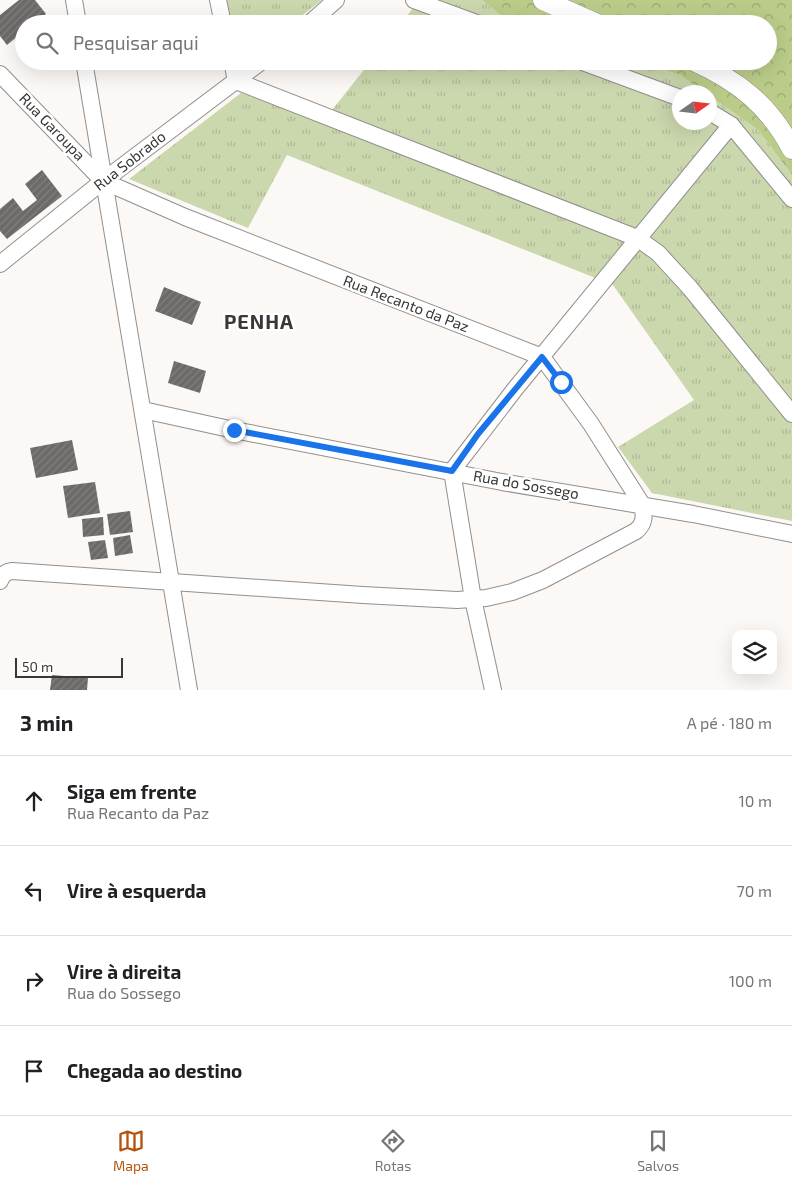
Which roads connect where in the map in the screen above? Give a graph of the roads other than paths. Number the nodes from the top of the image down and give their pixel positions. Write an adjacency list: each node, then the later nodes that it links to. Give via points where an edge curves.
1 (74, 0): 6 (street)
2 (218, 0): 7 (street)
3 (336, 0): 8 (street)
4 (414, 0): 9 (street)
5 (543, 0): 10 (street)
6 (76, 15)
7 (222, 15)
8 (319, 15)
9 (455, 15)
10 (577, 15)
11 (86, 70): 22 (street)
12 (234, 70): 17 (street)
13 (250, 70): 17 (street, Rua Sobrado)
14 (604, 70): 18 (street)
15 (714, 70): 21 (street, via 745,89 766,110)
16 (0, 74): 22 (street, Rua Garoupa)
17 (236, 81): 22 (street, Rua Sobrado); 24 (street)
18 (672, 95)
19 (717, 116): 20 (street)
20 (731, 125): 23 (street); 24 (street)
21 (792, 149)
22 (104, 181): 25 (street, Rua Sobrado); 26 (street, Rua Recanto da Paz, via 185,217); 27 (street)
23 (792, 199)
24 (637, 238): 26 (street); 28 (street, via 658,253 690,288)
25 (0, 264)
26 (542, 357): 29 (street, via 478,434); 30 (street)
27 (143, 410): 29 (street, Rua do Sossego); 33 (street)
28 (792, 414)
29 (452, 471): 30 (street, Rua do Sossego); 34 (street)
30 (643, 506): 31 (street, Rua do Sossego); 34 (street, via 644,520 636,530 543,580 512,592)
31 (792, 534)
32 (0, 581): 33 (street, via 3,575 12,571)
33 (171, 581): 34 (street, via 363,595); 35 (street)
34 (473, 599): 36 (street)
35 (190, 690)
36 (494, 690)

